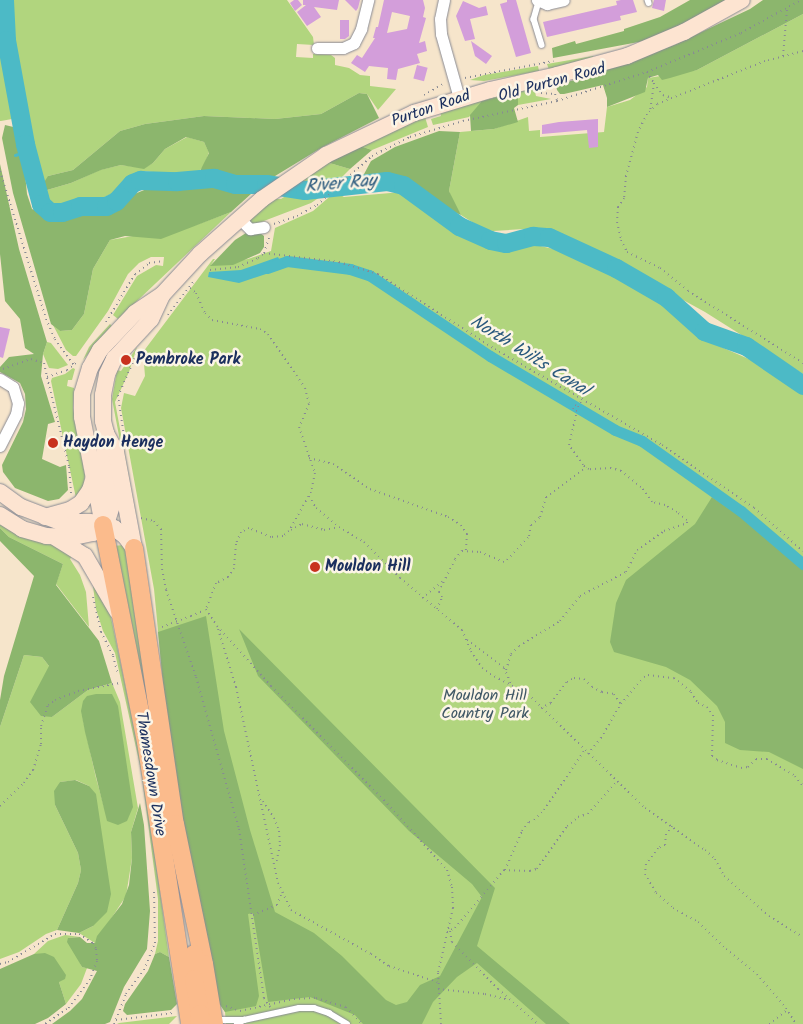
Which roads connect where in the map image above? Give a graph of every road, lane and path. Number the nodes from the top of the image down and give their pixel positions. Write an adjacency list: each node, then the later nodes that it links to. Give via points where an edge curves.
1 (368, 0): 9 (street, via 354,43 342,53)
2 (444, 0): 14 (street, via 440,24)
3 (564, 0): 6 (street, via 547,4)
4 (742, 0): 18 (main road, Purton Road, via 684,32 626,56)
5 (801, 0): 7 (path, Old Purton Road)
6 (538, 1): 8 (lane, via 534,19)
7 (787, 8): 11 (path); 13 (path, Old Purton Road, via 742,33)
8 (542, 45)
9 (317, 48)
10 (803, 51): 11 (path)
11 (783, 56): 17 (path)
12 (542, 63): 14 (path)
13 (647, 72): 15 (path); 19 (path, Old Purton Road)
14 (453, 82): 18 (street)
15 (654, 83): 17 (path, via 662,96); 20 (path)
16 (537, 88): 19 (path, via 538,93 555,94)
17 (671, 97): 20 (path)
18 (459, 98): 22 (main road, Purton Road, via 414,113 326,155)
19 (557, 101): 23 (path, Old Purton Road, via 463,121 410,137 372,156 307,211)
20 (650, 111): 33 (path, via 638,132 626,176 624,198 618,207 617,222 627,252 660,268 688,291)
21 (0, 171): 35 (path, via 46,319 74,365)
22 (239, 218): 23 (street, via 250,229); 29 (main road, Purton Road)
23 (266, 226): 24 (path, via 270,238)
24 (264, 253): 26 (path, via 238,267); 37 (path, via 339,262 378,274 495,350)
25 (164, 261): 30 (path, via 148,263 135,274)
26 (210, 270)
27 (195, 280): 28 (path)
28 (190, 288): 31 (path); 41 (path, via 212,320 260,329 268,334 306,388 310,398 308,411 299,427)
29 (162, 295): 38 (main road, Purton Road, via 151,319 121,349 109,368 102,395); 43 (main road, Purton Road, via 148,302 116,332 100,350 84,382 82,405)
30 (110, 317)
31 (164, 320)
32 (138, 351): 39 (path, via 118,396)
33 (803, 363)
34 (0, 370): 35 (path, via 31,359 44,363)
35 (47, 377): 46 (path, via 70,472 71,494)
36 (0, 379): 40 (street, via 13,387 18,403)
37 (582, 399): 42 (path, via 573,409 577,411 568,445); 56 (path, via 662,445 739,498)
38 (106, 434): 50 (main road, Purton Road, via 104,455 113,503 111,514); 54 (main road, Purton Road, via 116,452)
39 (124, 440)
40 (0, 446)
41 (309, 458): 45 (path, via 315,473); 55 (path, via 333,464 384,495 448,517 461,525 467,534)
42 (586, 467): 55 (path, via 546,497 540,517 531,525 529,536 507,560 503,562); 66 (path, via 621,471 641,486 652,502 677,512 688,520 687,523 664,531 638,550 626,572 580,596 560,621 519,646 511,654)
43 (94, 477): 46 (main road, via 86,497); 50 (main road, Purton Road)
44 (0, 492): 48 (main road, via 21,507)
45 (309, 496): 51 (path, via 316,508); 52 (path)
46 (77, 505): 48 (main road)
47 (0, 515): 53 (main road, via 22,529)
48 (46, 517): 50 (main road, via 66,523)
49 (140, 518): 83 (path, via 154,521 161,529 166,590 196,678 239,829)
50 (103, 525): 53 (main road, via 82,536); 54 (main road, via 120,531); 62 (main road, Thamesdown Drive)
51 (339, 527): 52 (path, via 324,530 302,524); 59 (path, via 364,542)
52 (289, 531): 60 (path, via 277,538 249,528 241,532 236,544 234,568 228,577 216,583)
53 (52, 537): 62 (main road, via 85,556)
54 (134, 548): 94 (main road, Thamesdown Drive, via 170,793 197,934 194,962 200,1014)
55 (466, 550): 57 (path, via 455,559)
56 (803, 551)
57 (445, 580): 59 (path); 61 (path)
58 (92, 594): 67 (path, via 101,632 113,656)
59 (422, 598): 61 (path)
60 (206, 610): 63 (path); 64 (path, bridge)
61 (436, 610): 65 (path, via 462,630)
62 (123, 622): 97 (main road, Thamesdown Drive, via 148,750)
63 (217, 626): 76 (path, via 236,687); 85 (path, via 447,870 453,908)
64 (162, 627)
65 (467, 640): 66 (path); 69 (path, via 482,668)
66 (506, 670): 69 (path)
67 (117, 674)
68 (120, 683): 77 (path, via 78,691 48,705 33,770)
69 (511, 684): 71 (path, via 528,694)
70 (622, 704): 71 (path, via 614,694 602,692 584,679 574,678 551,703); 73 (path); 75 (path, via 648,675 674,678 713,715 712,756 741,768 748,767 756,759 767,759 795,776)
71 (541, 708): 72 (path)
72 (584, 751): 73 (path); 80 (path, via 544,810 522,831)
73 (588, 754): 74 (path)
74 (617, 781): 78 (path, via 645,808); 80 (path, via 588,814 567,826 537,869 530,872)
75 (803, 786)
76 (261, 799): 79 (path); 79 (path, via 279,831 280,845)
77 (0, 806)
78 (672, 826): 86 (path, via 715,859 724,876 769,916); 91 (path, via 666,834 665,845 658,848 646,864 645,874 656,893 698,922 757,974)
79 (275, 867): 82 (path)
80 (504, 870): 84 (path)
81 (154, 891): 96 (path, via 155,943 150,958 126,994)
82 (282, 892): 83 (path, via 277,904); 88 (path, via 291,910 309,922 389,966)
83 (253, 915): 92 (path, via 264,998)
84 (450, 931): 85 (path); 90 (path, via 452,942)
85 (446, 933): 88 (path)
86 (803, 937)
87 (0, 964): 95 (path, via 55,934 79,934 93,943 97,961 90,979 75,1001)
88 (437, 982): 89 (path)
89 (437, 989): 90 (path, via 485,994); 100 (path)
90 (512, 1001): 101 (path)
91 (787, 1010): 102 (path); 103 (path)
92 (272, 1013): 93 (lane); 99 (lane, via 314,1008)
93 (244, 1020): 94 (lane, via 227,1018); 98 (lane)
94 (206, 1023)
95 (45, 1024)
96 (114, 1024)
97 (190, 1024)
98 (237, 1024)
99 (347, 1024)
100 (441, 1024)
101 (538, 1024)
102 (769, 1024)
103 (796, 1024)

